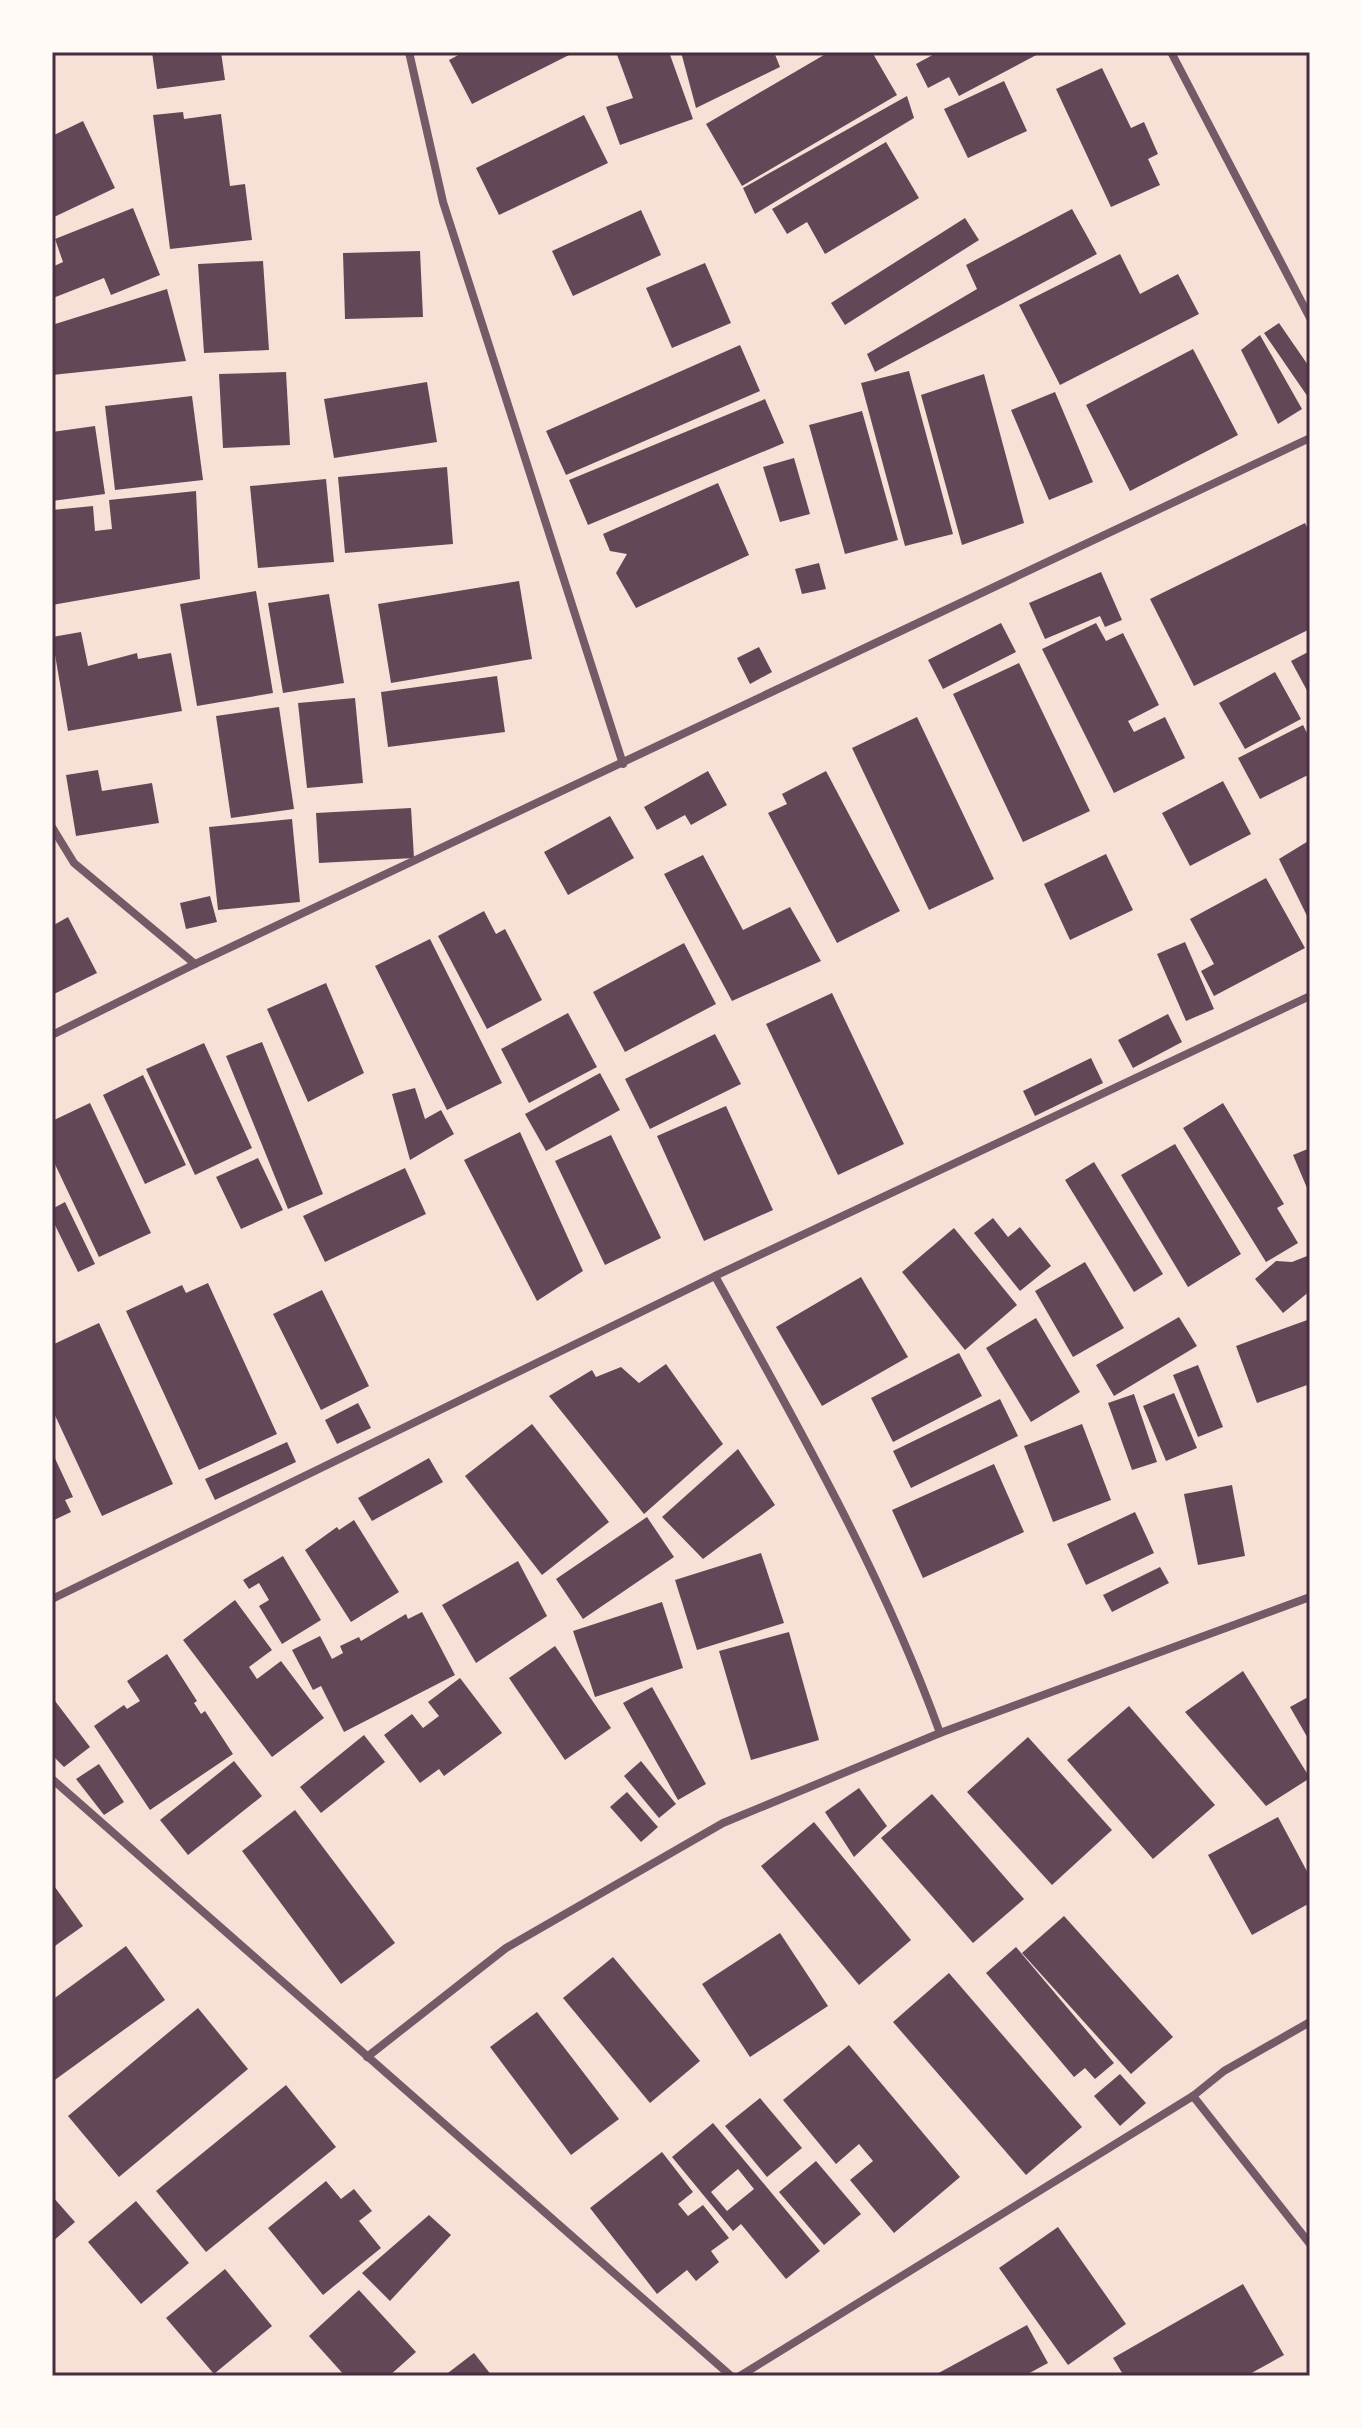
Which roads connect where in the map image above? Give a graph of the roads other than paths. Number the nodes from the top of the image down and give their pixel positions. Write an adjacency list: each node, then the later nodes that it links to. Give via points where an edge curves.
1 (409, 52): 5 (street, via 443,202)
2 (1171, 52): 3 (street)
3 (1310, 318)
4 (1310, 438): 5 (street)
5 (623, 764): 7 (street)
6 (52, 827): 7 (street, via 74,863)
7 (195, 964): 9 (street)
8 (1310, 996): 10 (street)
9 (52, 1035)
10 (715, 1276): 12 (street); 13 (street, via 862,1546)
11 (1310, 1597): 13 (street)
12 (52, 1599)
13 (940, 1733): 16 (street, via 723,1823 506,1948)
14 (52, 1779): 16 (street)
15 (1310, 2022): 17 (street, via 1224,2071)
16 (367, 2057): 19 (street)
17 (1193, 2096): 18 (street); 20 (street)
18 (1310, 2244)
19 (731, 2376)
20 (740, 2376)

